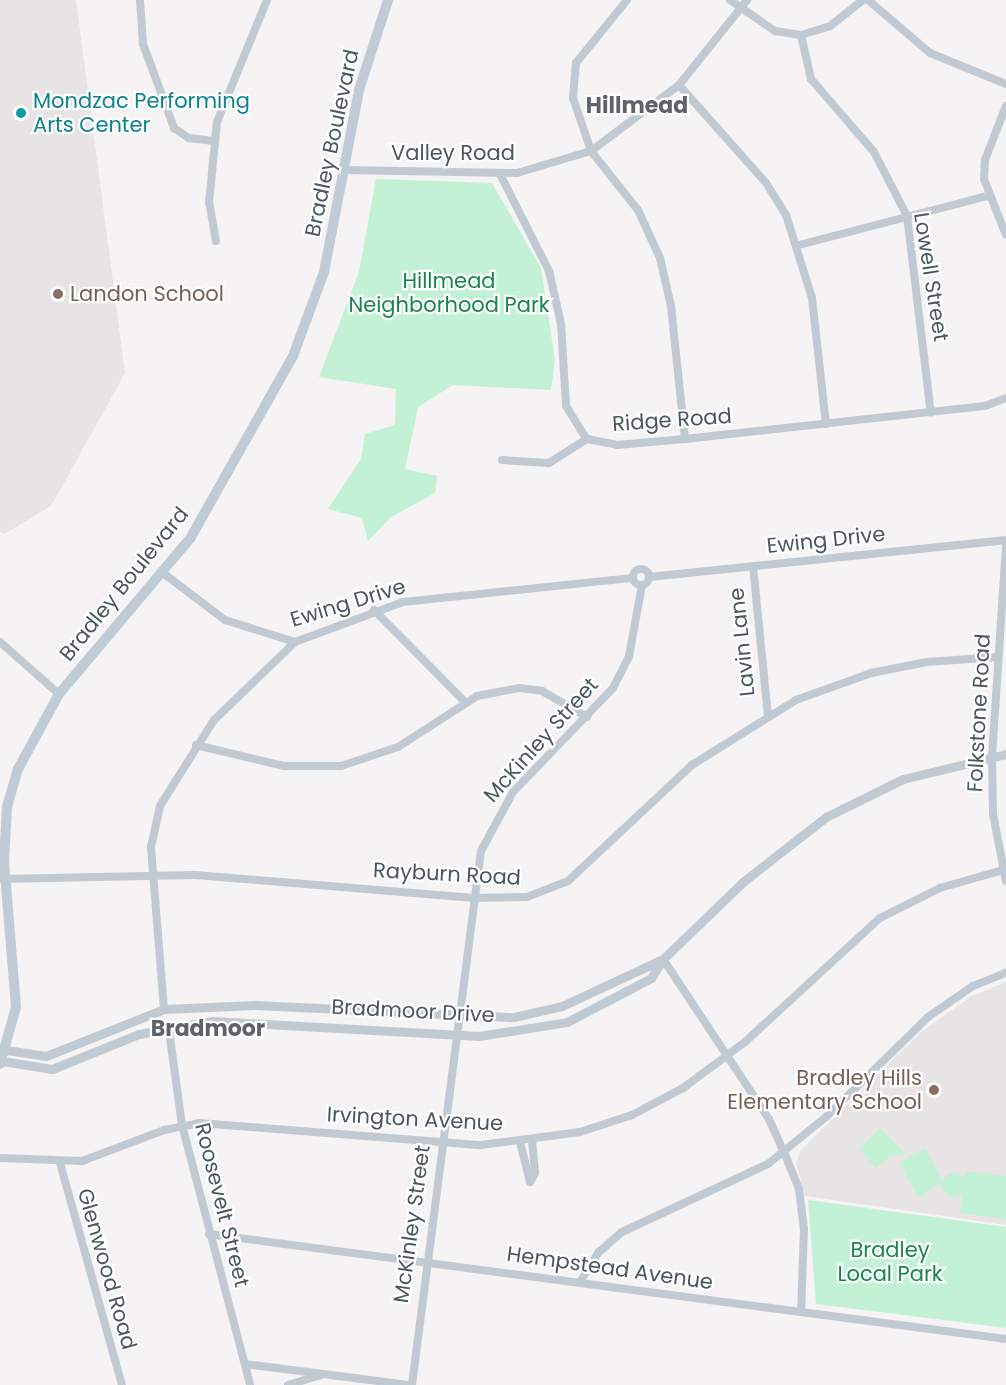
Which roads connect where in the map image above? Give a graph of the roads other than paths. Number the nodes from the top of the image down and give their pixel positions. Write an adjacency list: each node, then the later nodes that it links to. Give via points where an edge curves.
1 (140, 0): 13 (street, via 143,44 174,128 189,138)
2 (267, 0): 13 (street)
3 (388, 0): 15 (main road, Bradley Boulevard, via 362,80)
4 (627, 0): 14 (street, via 584,51 572,83)
5 (730, 0): 8 (street)
6 (747, 0): 8 (street, Valley Road)
7 (865, 0): 9 (street, via 830,26); 10 (street, via 930,53)
8 (742, 9): 9 (street, via 775,31); 11 (street, Valley Road)
9 (801, 35): 18 (street, Lowell Street, via 811,79 874,152)
10 (1006, 84)
11 (679, 85): 14 (street, Valley Road); 21 (street, via 766,183)
12 (1006, 106): 17 (street, via 985,160)
13 (214, 141): 20 (street, via 209,202)
14 (591, 151): 16 (street, Valley Road, via 538,169); 26 (street, via 638,210 660,258)
15 (344, 170): 16 (street, Valley Road); 31 (main road, Bradley Boulevard, via 324,272 300,342 218,494)
16 (500, 174): 25 (street, Ridge Road, via 549,271 561,324 566,406)
17 (987, 196): 18 (street); 19 (street)
18 (907, 216): 21 (street); 23 (street, Lowell Street)
19 (1006, 235)
20 (216, 241)
21 (799, 245): 24 (street, via 812,298)
22 (1006, 398): 23 (street, Ridge Road)
23 (931, 412): 24 (street, Ridge Road)
24 (826, 424): 26 (street, Ridge Road)
25 (587, 439): 26 (street, Ridge Road, via 617,445); 27 (street, via 549,463)
26 (685, 439)
27 (502, 460)
28 (1006, 540): 30 (street, Ewing Drive)
29 (1006, 546): 38 (street, Folkstone Road)
30 (753, 566): 32 (street, Ewing Drive); 41 (street, Lavin Lane)
31 (163, 573): 37 (street, Ewing Drive, via 225,620); 39 (main road, Bradley Boulevard)
32 (649, 577): 33 (street, Ewing Drive, via 639,568); 34 (street)
33 (633, 578): 34 (street); 35 (street, Ewing Drive, via 420,600)
34 (642, 585): 42 (street, McKinley Street, via 629,656 613,688)
35 (374, 610): 37 (street, Ewing Drive); 40 (street)
36 (0, 642): 39 (street)
37 (295, 642): 43 (street, via 232,700)
38 (998, 657): 41 (street, Rayburn Road, via 927,662 871,673); 45 (street, Folkstone Road)
39 (59, 693): 48 (main road, Bradley Boulevard, via 33,734 12,787)
40 (466, 703): 42 (street, via 491,691 519,688 542,691); 43 (street, via 398,747 341,766 284,766)
41 (768, 715): 50 (street, Rayburn Road, via 693,765 568,881 527,897)
42 (587, 717): 50 (street, McKinley Street, via 499,811 481,851)
43 (196, 745): 47 (street, via 160,806)
44 (1006, 754): 45 (street, Bradmoor Drive)
45 (992, 755): 46 (street, Folkstone Road, via 993,814); 51 (street, Bradmoor Drive, via 903,779 826,817 763,864)
46 (1003, 870): 49 (street, Folkstone Road); 58 (street, Irvington Avenue, via 940,888 880,918)
47 (152, 874): 48 (street, Rayburn Road); 50 (street, Rayburn Road); 53 (street)
48 (2, 879): 57 (main road, Bradley Boulevard, via 16,994)
49 (1006, 881)
50 (474, 898): 54 (street, McKinley Street)
51 (663, 959): 54 (street, Bradmoor Drive, via 538,1013); 56 (street, Bradmoor Drive, via 651,978 567,1022 516,1034); 58 (street)
52 (1006, 973): 64 (street, via 973,986 928,1017)
53 (165, 1012): 54 (street, Bradmoor Drive, via 255,1005); 55 (street); 55 (street); 57 (street, Bradmoor Drive, via 46,1056)
54 (458, 1018): 56 (street, McKinley Street)
55 (169, 1029): 56 (street, Bradmoor Drive, via 254,1020); 59 (street, Bradmoor Drive, via 112,1043 52,1069); 60 (street, Roosevelt Street)
56 (457, 1034): 62 (street, McKinley Street)
57 (6, 1050): 59 (main road, Bradley Boulevard)
58 (727, 1056): 61 (street, Irvington Avenue, via 632,1115); 64 (street, via 770,1119)
59 (1, 1063)
60 (182, 1125): 62 (street, Irvington Avenue); 66 (street, Irvington Avenue, via 101,1157); 67 (street, Roosevelt Street)
61 (532, 1140): 63 (street, Irvington Avenue); 63 (street, via 535,1173 530,1182)
62 (441, 1142): 63 (street, Irvington Avenue); 68 (street, McKinley Street)
63 (520, 1142)
64 (784, 1152): 69 (street, via 727,1187 622,1232 599,1252); 70 (street, via 798,1189 804,1228)
65 (0, 1158): 66 (street, Irvington Avenue)
66 (60, 1162): 74 (street, Glenwood Road)
67 (209, 1234): 68 (street, Hempstead Avenue); 72 (street, Roosevelt Street)
68 (425, 1262): 69 (street, Hempstead Avenue); 77 (street, McKinley Street)
69 (580, 1282): 70 (street, Hempstead Avenue)
70 (801, 1312): 71 (street, Hempstead Avenue)
71 (1006, 1339)
72 (245, 1364): 73 (street); 75 (street, Roosevelt Street)
73 (325, 1373): 76 (street); 77 (street)
74 (122, 1385)
75 (250, 1385)
76 (288, 1385)
77 (410, 1385)

